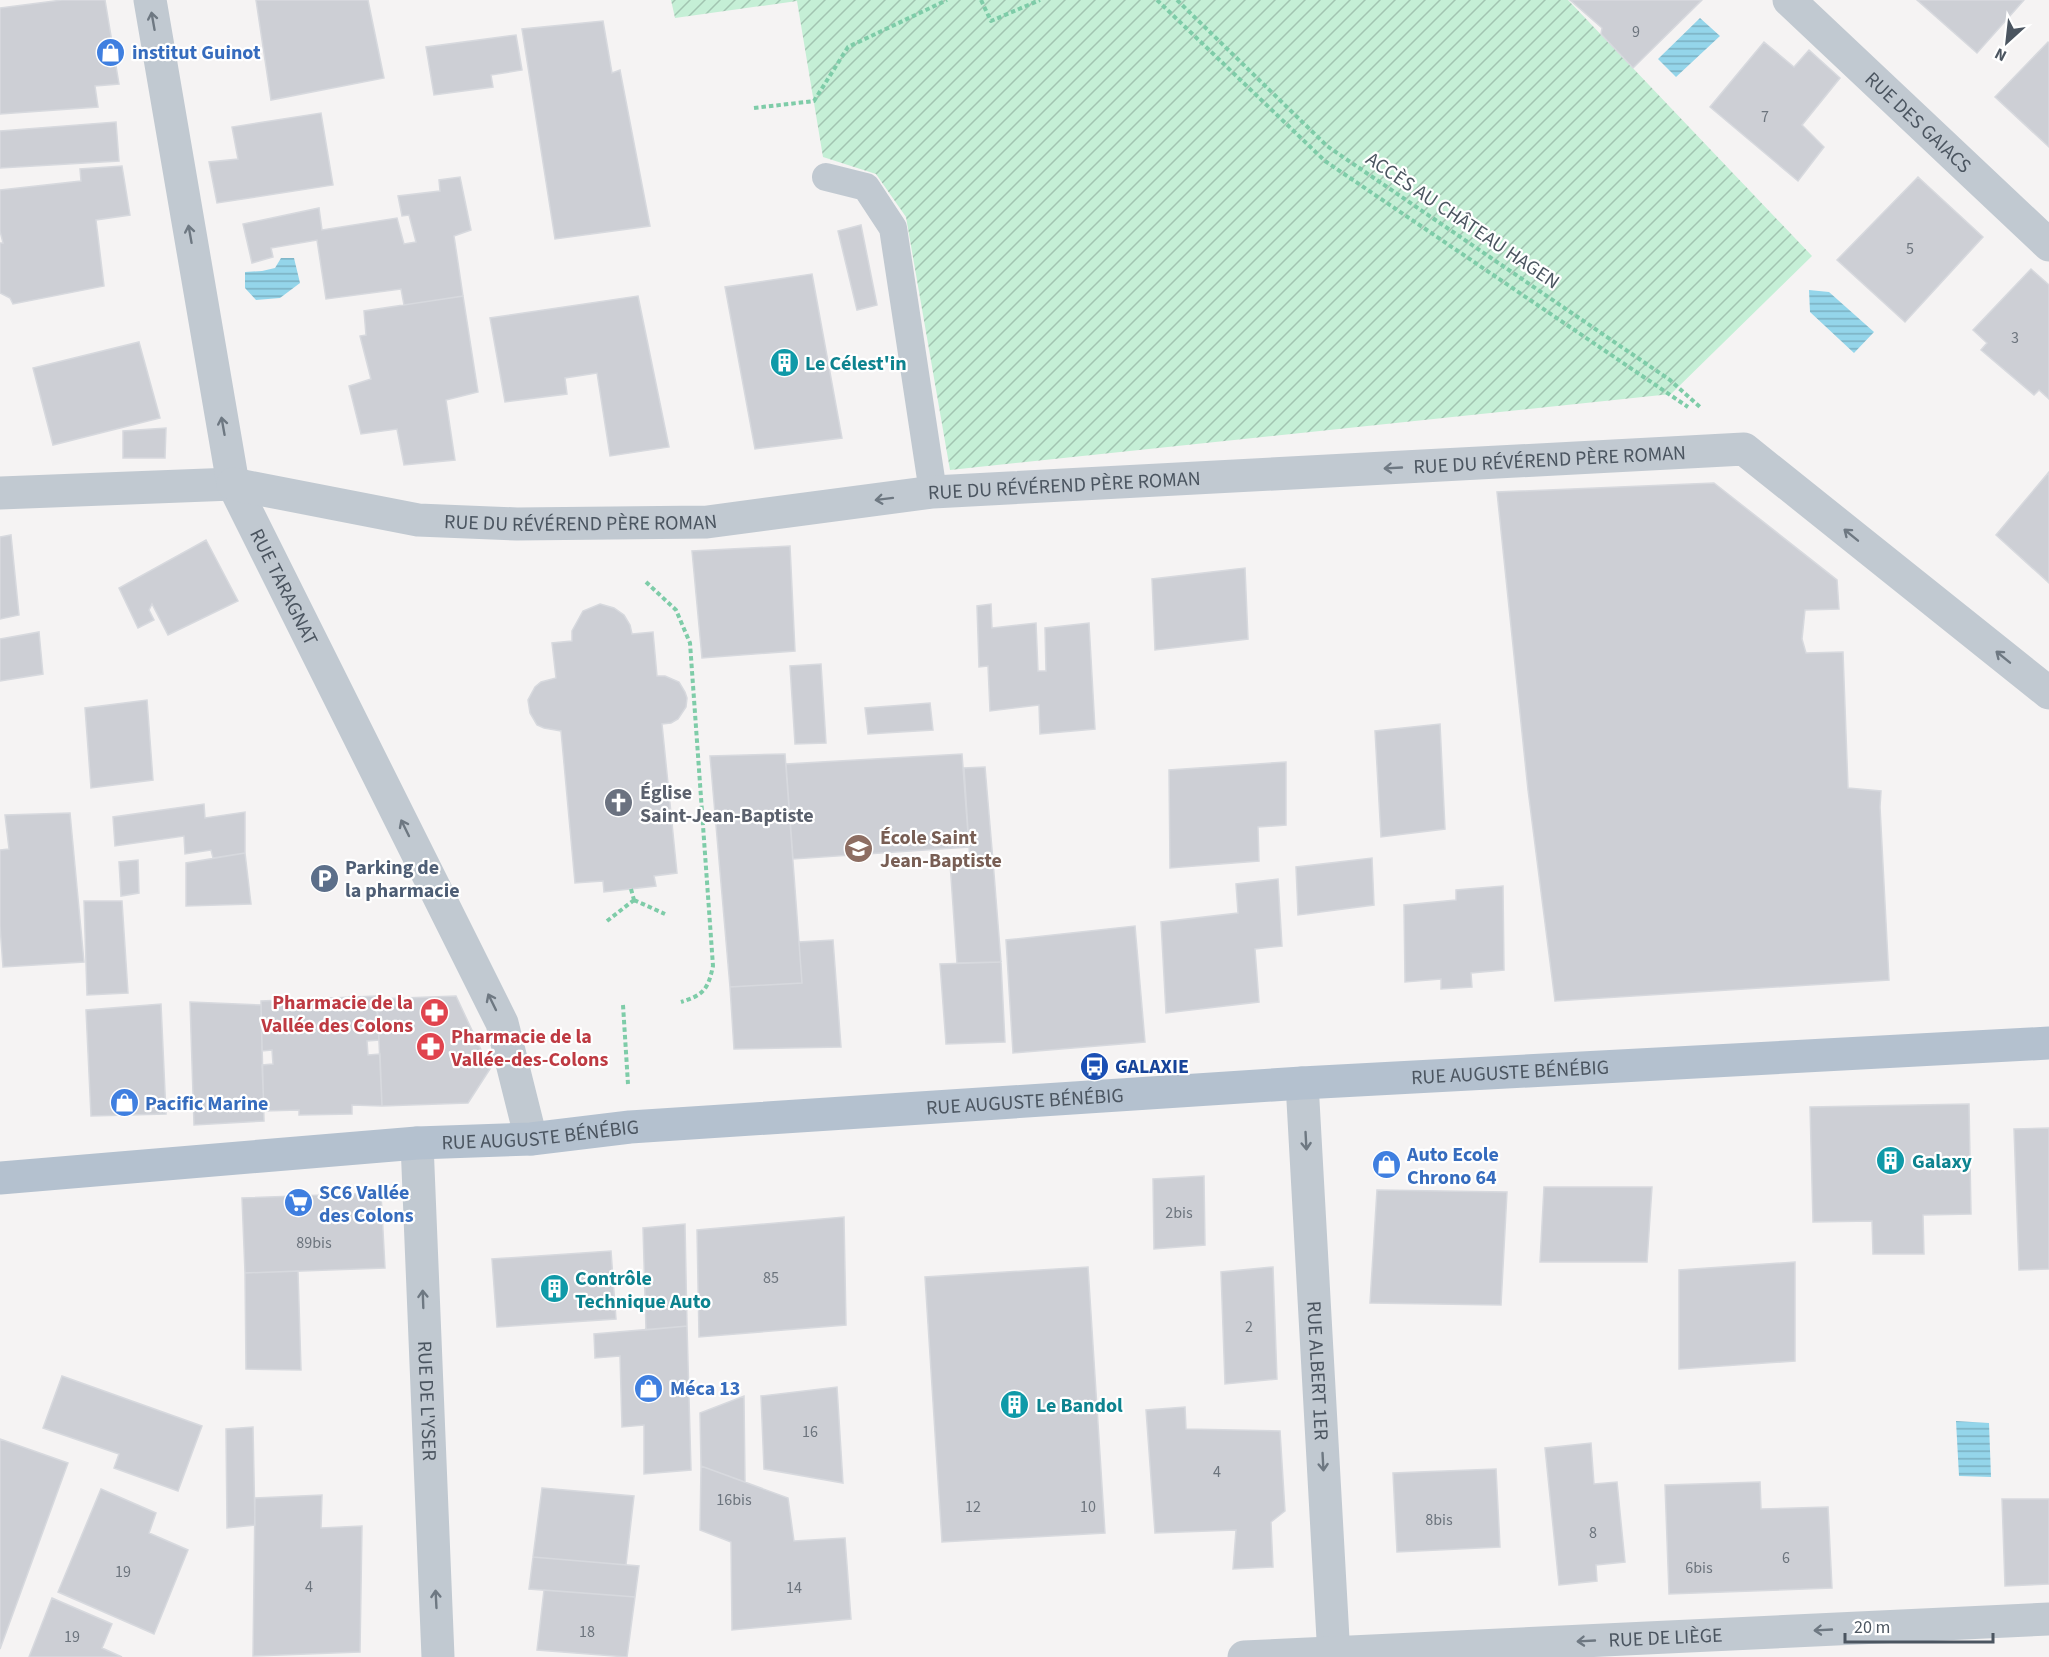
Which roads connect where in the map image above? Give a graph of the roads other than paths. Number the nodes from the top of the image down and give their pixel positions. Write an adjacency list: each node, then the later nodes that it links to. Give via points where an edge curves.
1 (150, 0): 5 (street, RUE TARAGNAT, one-way to 1)
2 (1789, 0): 4 (street, RUE DES GAIACS)
3 (826, 177): 6 (lane, via 866,188 893,228)
4 (2049, 245)
5 (233, 484): 6 (street, RUE DU RÉVÉREND PÈRE ROMAN, one-way to 5, via 707,522 517,524 418,520); 7 (street, RUE DU RÉVÉREND PÈRE ROMAN); 11 (street, RUE TARAGNAT, one-way to 5, via 502,1023)
6 (933, 492): 8 (street, RUE DU RÉVÉREND PÈRE ROMAN, one-way to 6, via 1744,449)
7 (0, 493)
8 (2049, 693)
9 (2049, 1043): 10 (main road, RUE AUGUSTE BÉNÉBIG)
10 (1302, 1083): 11 (main road, RUE AUGUSTE BÉNÉBIG, via 630,1127); 15 (street, RUE ALBERT 1ER, one-way to 15)
11 (531, 1138): 12 (main road, RUE AUGUSTE BÉNÉBIG)
12 (417, 1143): 13 (main road, RUE AUGUSTE BÉNÉBIG); 16 (street, RUE DE L'YSER, one-way to 12)
13 (0, 1178)
14 (2049, 1619): 15 (street, RUE DE LIÈGE, one-way to 15)
15 (1334, 1655): 17 (street, RUE DE LIÈGE)
16 (438, 1657)
17 (1244, 1657)

